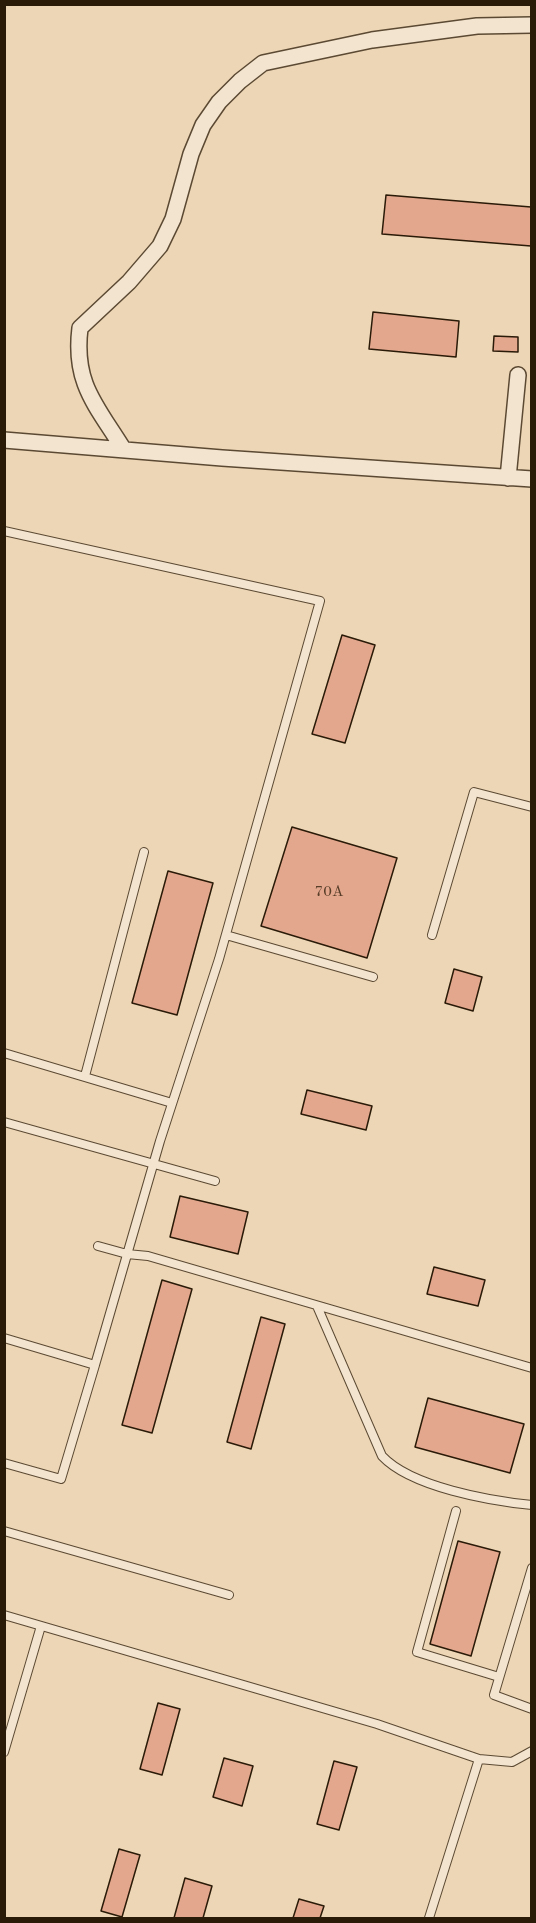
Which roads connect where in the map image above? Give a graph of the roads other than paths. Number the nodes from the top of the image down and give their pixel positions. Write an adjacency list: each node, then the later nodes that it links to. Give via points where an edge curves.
1 (531, 25): 4 (street, via 477,26 372,40 263,63 219,102 203,125 191,154 173,219 160,246 80,328 79,369 83,382)
2 (518, 375): 5 (street)
3 (4, 440): 4 (street)
4 (124, 450): 5 (street)
5 (508, 478): 6 (street)
6 (531, 479)
7 (4, 531): 10 (lane, via 320,601)
8 (531, 807): 11 (lane, via 474,792)
9 (144, 852): 14 (lane)
10 (226, 935): 12 (lane); 15 (lane)
11 (432, 935)
12 (373, 977)
13 (4, 1053): 14 (lane)
14 (85, 1076): 15 (lane)
15 (172, 1102): 17 (lane)
16 (4, 1122): 17 (lane)
17 (153, 1164): 18 (lane); 20 (lane)
18 (215, 1181)
19 (98, 1246): 20 (lane)
20 (127, 1254): 21 (lane, via 148,1256); 23 (lane)
21 (317, 1306): 24 (lane); 26 (lane, via 382,1456 391,1466 428,1483 502,1503)
22 (4, 1338): 23 (lane)
23 (95, 1365): 25 (lane, via 61,1479)
24 (531, 1368)
25 (4, 1463)
26 (531, 1505)
27 (456, 1511): 33 (lane, via 417,1652)
28 (4, 1531): 30 (lane)
29 (531, 1568): 33 (lane)
30 (229, 1595)
31 (4, 1615): 32 (lane)
32 (41, 1626): 36 (lane); 37 (lane, via 377,1724)
33 (499, 1677): 34 (lane, via 494,1695)
34 (531, 1708)
35 (531, 1751): 37 (lane, via 512,1762)
36 (4, 1752)
37 (479, 1759): 38 (lane)
38 (429, 1918)

